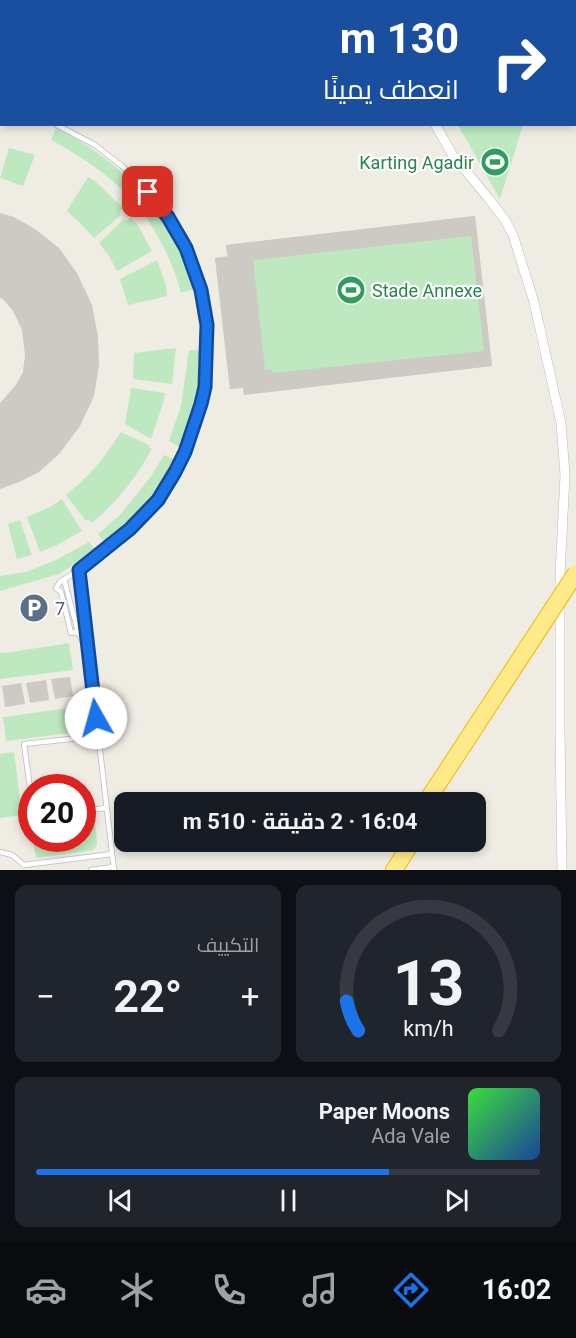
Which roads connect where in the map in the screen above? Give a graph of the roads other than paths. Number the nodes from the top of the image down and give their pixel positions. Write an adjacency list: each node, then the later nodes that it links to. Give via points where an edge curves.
1 (59, 126): 3 (lane, via 95,145 122,166 168,217 186,248 201,290 207,325 201,404 175,472 158,500 130,529)
2 (436, 126): 26 (street, via 452,154 498,210 513,235 534,302 561,423 565,475 560,575)
3 (79, 570): 5 (lane); 7 (lane)
4 (576, 573): 11 (highway, bridge)
5 (64, 579): 8 (lane); 8 (lane, via 56,588 61,592 71,633)
6 (576, 594): 11 (highway)
7 (86, 631): 8 (lane); 9 (lane)
8 (78, 632): 9 (lane)
9 (87, 648): 10 (lane)
10 (98, 736): 12 (lane, via 24,744); 15 (lane)
11 (458, 762): 13 (highway); 14 (highway)
12 (28, 774)
13 (434, 792)
14 (443, 792)
15 (106, 808): 16 (lane); 20 (lane)
16 (96, 809)
17 (0, 852): 21 (lane, via 12,855)
18 (394, 852): 24 (highway)
19 (406, 852): 25 (highway)
20 (112, 854): 21 (lane); 22 (lane)
21 (24, 868)
22 (114, 869): 23 (lane)
23 (91, 870)
24 (382, 870)
25 (394, 870)
26 (562, 870)

